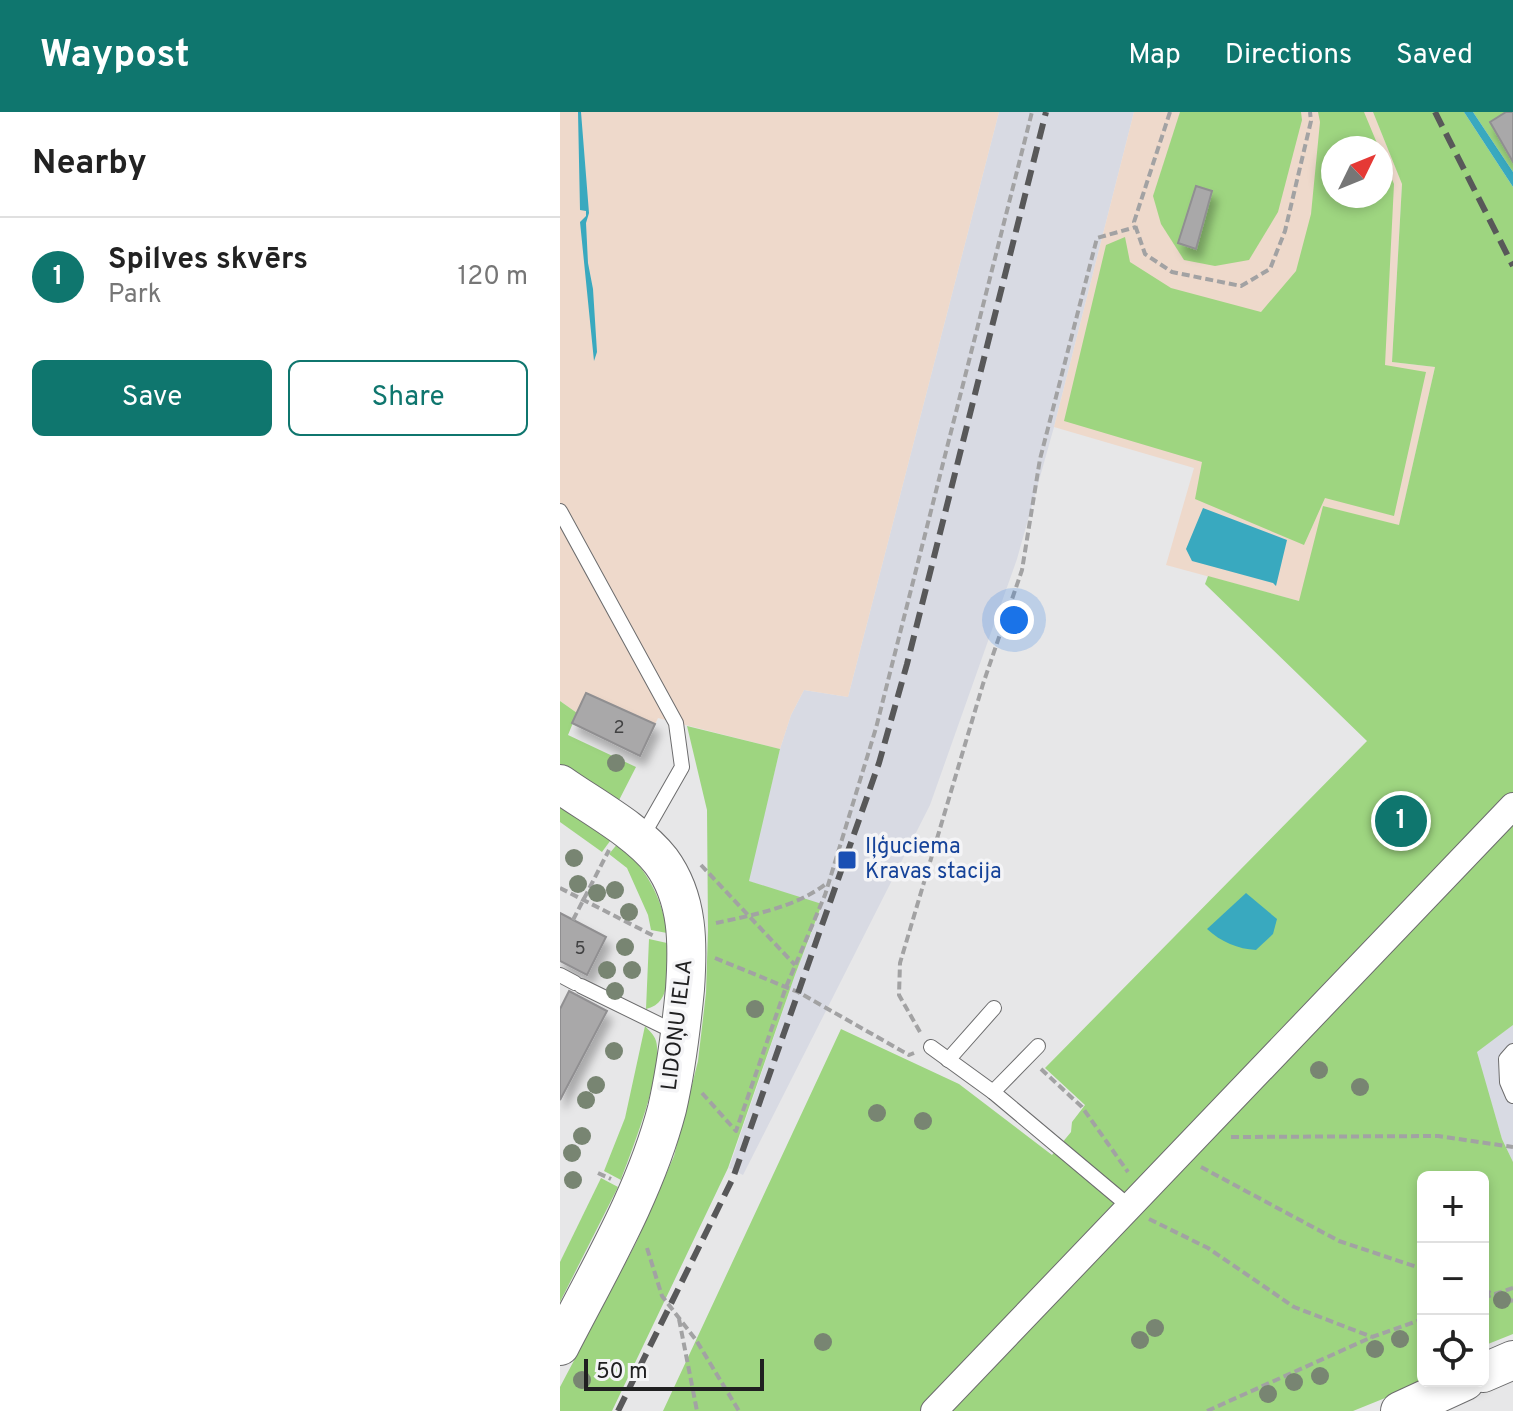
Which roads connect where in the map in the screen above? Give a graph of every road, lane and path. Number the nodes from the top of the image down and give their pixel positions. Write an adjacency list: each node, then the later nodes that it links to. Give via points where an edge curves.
1 (1032, 112): 11 (path, via 880,713)
2 (1170, 112): 4 (path)
3 (1310, 112): 4 (path, via 1285,231 1270,269 1241,286 1172,272 1145,254)
4 (1136, 227): 21 (path, via 1097,238 1040,459 1022,570 900,963 899,995)
5 (560, 511): 8 (lane, via 676,723 682,767)
6 (560, 784): 8 (street, LIDOŅU IELA)
7 (1513, 806): 28 (street)
8 (640, 841): 16 (street, LIDOŅU IELA, via 661,861 675,887)
9 (602, 859): 13 (path)
10 (696, 861): 14 (path)
11 (829, 882): 14 (path); 17 (path)
12 (560, 888): 13 (path)
13 (583, 900): 15 (path); 16 (path, via 643,932)
14 (748, 916): 16 (path); 17 (path)
15 (573, 920)
16 (687, 938): 19 (path); 22 (street, LIDOŅU IELA)
17 (795, 965): 19 (path)
18 (560, 975): 22 (lane)
19 (786, 987): 21 (path, via 909,1055); 22 (path, via 736,1131)
20 (994, 1008): 25 (lane)
21 (931, 1047): 25 (lane)
22 (678, 1051): 42 (street, LIDOŅU IELA, via 654,1151 623,1225)
23 (1033, 1051): 26 (lane); 31 (path, via 1082,1107 1133,1179)
24 (1513, 1051): 27 (lane, via 1506,1059)
25 (948, 1060): 26 (lane)
26 (993, 1092): 31 (lane)
27 (1513, 1096)
28 (1196, 1136): 29 (path, via 1438,1136); 30 (street)
29 (1513, 1147)
30 (1176, 1158): 31 (street); 33 (path, via 1339,1241)
31 (1142, 1206): 41 (path, via 1294,1307); 48 (street)
32 (645, 1241): 39 (path, via 662,1296)
33 (1417, 1267)
34 (1513, 1288): 36 (path)
35 (1489, 1292): 36 (path)
36 (1495, 1294): 37 (path); 38 (path)
37 (1489, 1296)
38 (1513, 1301)
39 (679, 1319): 46 (path); 47 (path)
40 (1417, 1321): 41 (path)
41 (1372, 1337): 49 (path)
42 (560, 1346)
43 (1513, 1360): 44 (street)
44 (1489, 1370)
45 (1452, 1387): 50 (street)
46 (697, 1411)
47 (739, 1411)
48 (934, 1411)
49 (1207, 1411)
50 (1400, 1411)

